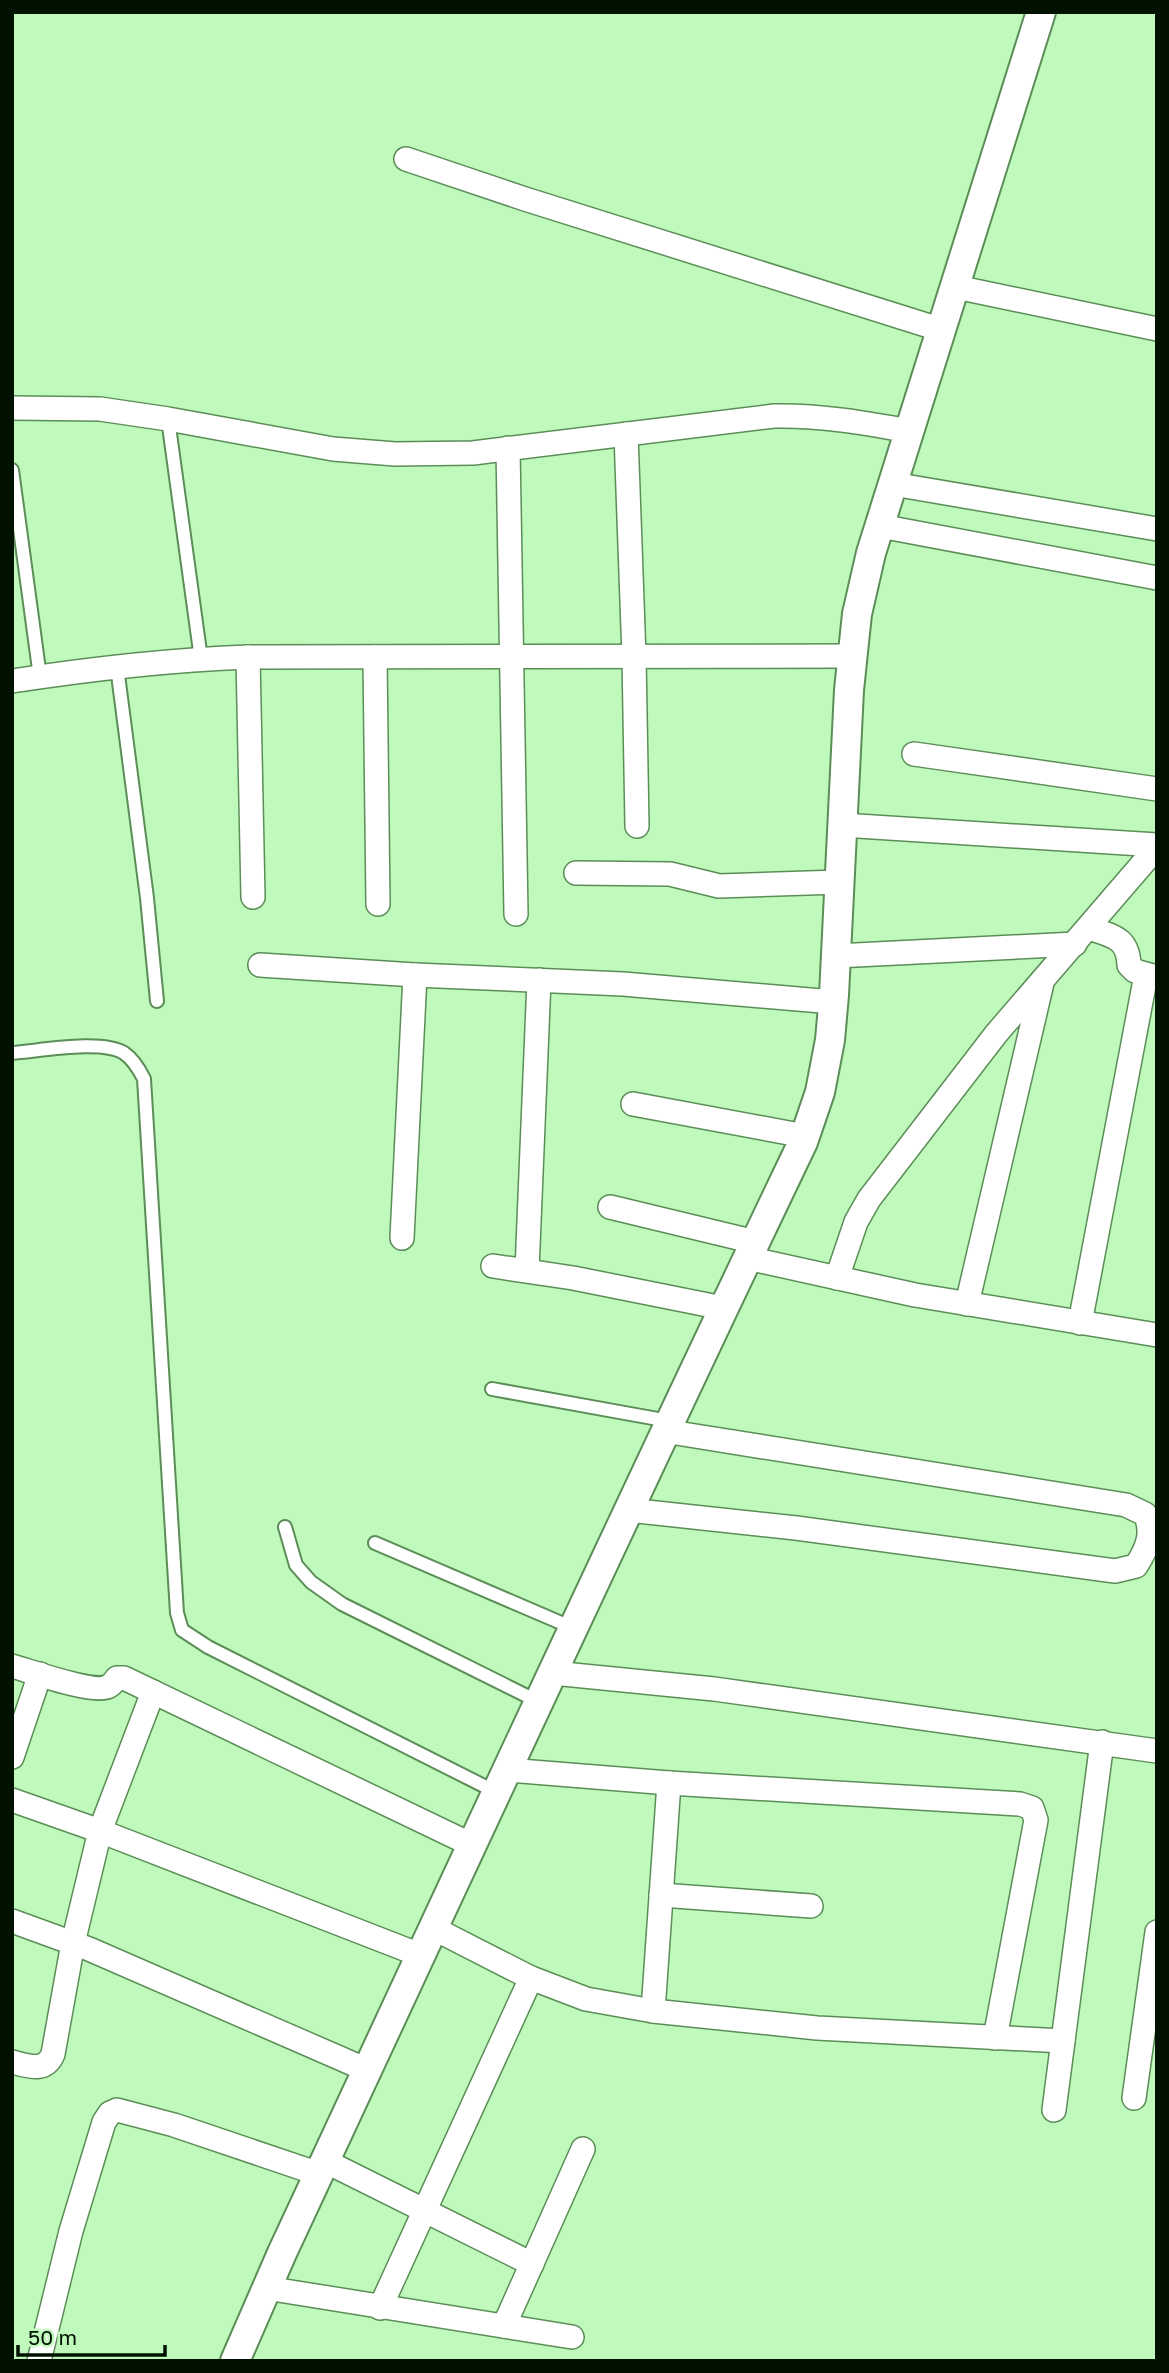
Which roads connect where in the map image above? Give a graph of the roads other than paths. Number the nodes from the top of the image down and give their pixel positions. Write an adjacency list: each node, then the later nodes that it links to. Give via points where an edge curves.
1 (1041, 12): 3 (street)
2 (406, 159): 5 (street)
3 (956, 287): 4 (street); 5 (street)
4 (1157, 329)
5 (942, 330): 8 (street)
6 (12, 408): 7 (street, via 100,409)
7 (168, 419): 10 (street, via 334,449 441,454); 21 (lane)
8 (910, 431): 9 (street, via 785,415); 12 (street)
9 (626, 434): 10 (street); 20 (street)
10 (508, 448): 19 (street)
11 (12, 470): 23 (lane)
12 (893, 484): 13 (street); 14 (street)
13 (880, 526): 15 (street); 16 (street, via 857,614)
14 (1157, 529)
15 (1157, 579)
16 (853, 656): 20 (street); 27 (street)
17 (248, 657): 18 (street); 21 (street); 32 (street)
18 (374, 657): 19 (street); 33 (street)
19 (513, 657): 20 (street); 34 (street)
20 (634, 657): 28 (street)
21 (201, 659): 22 (street)
22 (117, 667): 23 (street); 42 (lane)
23 (40, 677): 24 (street)
24 (12, 681)
25 (914, 754): 26 (street)
26 (1157, 789)
27 (842, 825): 29 (street); 31 (street)
28 (637, 826)
29 (1157, 846): 35 (street)
30 (576, 873): 31 (street, via 670,874 719,886)
31 (839, 882): 36 (street)
32 (253, 897)
33 (378, 904)
34 (516, 914)
35 (1082, 936): 36 (street); 39 (street, via 1125,943 1129,965); 41 (street)
36 (836, 956): 43 (street)
37 (260, 965): 38 (street)
38 (415, 975): 40 (street); 48 (street)
39 (1152, 976): 55 (street)
40 (539, 980): 43 (street); 51 (street)
41 (1043, 980): 52 (street, via 869,1199); 53 (street)
42 (157, 1001)
43 (834, 1002): 46 (street, via 820,1092)
44 (12, 1053): 71 (lane, via 104,1046 123,1053 144,1079 177,1613 182,1630 208,1647)
45 (633, 1104): 46 (street)
46 (805, 1136): 49 (street)
47 (610, 1206): 49 (street)
48 (402, 1238)
49 (751, 1250): 52 (street); 54 (street)
50 (493, 1266): 51 (street)
51 (527, 1270): 54 (street)
52 (837, 1278): 53 (street)
53 (967, 1304): 55 (street)
54 (723, 1308): 58 (street)
55 (1080, 1323): 56 (street)
56 (1157, 1335)
57 (492, 1389): 58 (lane)
58 (667, 1426): 59 (street); 59 (street, via 1126,1505 1145,1514 1149,1538 1136,1566 1115,1572)
59 (628, 1510): 62 (street)
60 (285, 1528): 67 (lane, via 296,1565 342,1604)
61 (375, 1543): 62 (lane)
62 (574, 1629): 64 (street)
63 (12, 1666): 65 (street)
64 (553, 1673): 67 (street); 68 (street, via 714,1689)
65 (40, 1674): 66 (street, via 102,1688 124,1678); 70 (street)
66 (153, 1692): 74 (street); 75 (street)
67 (540, 1702): 71 (street)
68 (1102, 1742): 69 (street); 86 (street)
69 (1157, 1751)
70 (12, 1757)
71 (502, 1781): 72 (street); 75 (street)
72 (669, 1783): 76 (street); 85 (street, via 1032,1808 1036,1819)
73 (12, 1800): 74 (street)
74 (100, 1831): 81 (street); 82 (street)
75 (472, 1845): 79 (street)
76 (661, 1895): 77 (street); 84 (street)
77 (811, 1906)
78 (12, 1921): 81 (street)
79 (433, 1928): 82 (street); 83 (street)
80 (1157, 1932): 89 (street)
81 (73, 1943): 87 (street, via 49,2063 43,2067); 88 (street)
82 (421, 1955): 88 (street)
83 (531, 1978): 84 (street, via 586,1999); 93 (street)
84 (653, 2011): 85 (street, via 817,2028)
85 (995, 2038): 86 (street)
86 (1063, 2042): 90 (street)
87 (12, 2062)
88 (367, 2070): 92 (street)
89 (1134, 2098)
90 (1054, 2110)
91 (583, 2148): 94 (street)
92 (322, 2167): 93 (street); 95 (street); 99 (street, via 117,2110 110,2113 71,2231)
93 (424, 2211): 94 (street); 96 (street)
94 (532, 2264): 97 (street)
95 (266, 2288): 96 (street); 100 (street)
96 (380, 2308): 97 (street)
97 (504, 2326): 98 (street)
98 (572, 2337)
99 (39, 2361)
100 (235, 2361)

